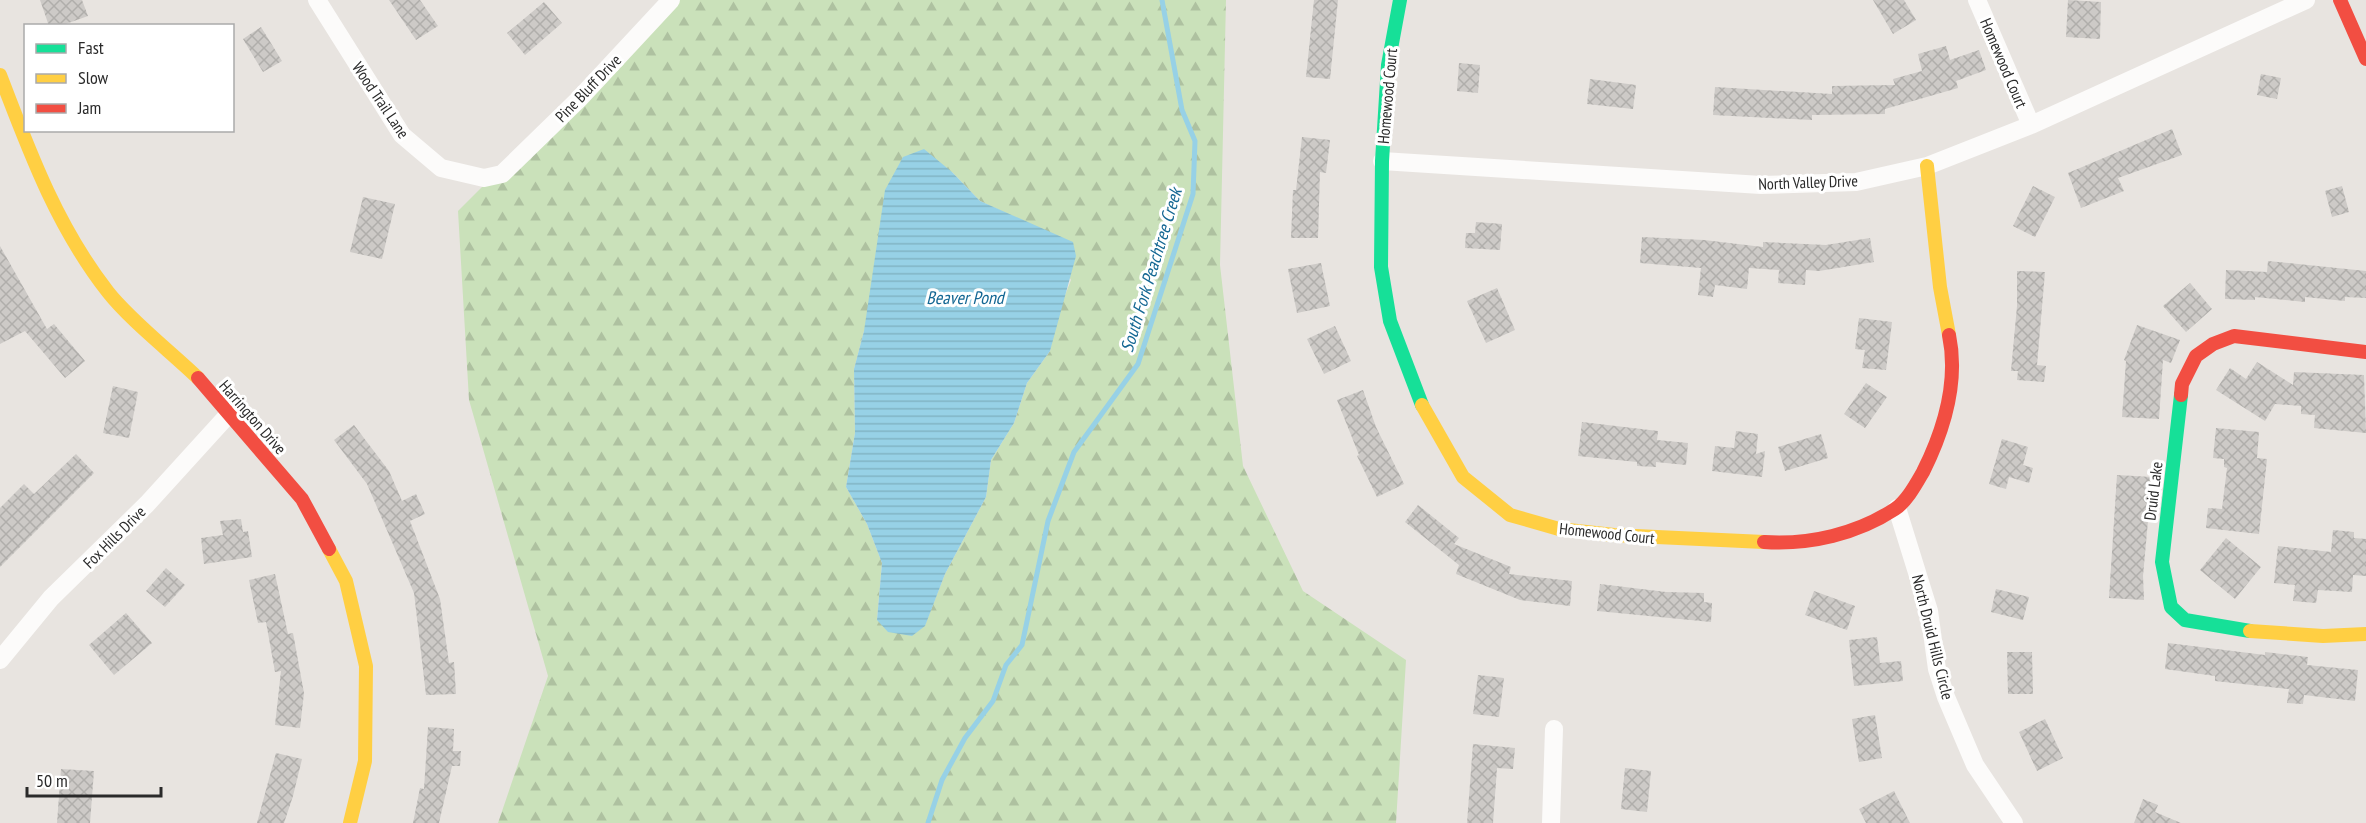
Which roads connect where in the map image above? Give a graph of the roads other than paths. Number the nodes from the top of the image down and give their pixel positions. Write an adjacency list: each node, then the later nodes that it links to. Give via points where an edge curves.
1 (317, 0): 12 (street, Wood Trail Lane, via 402,135 441,168 484,178)
2 (671, 0): 12 (street, Pine Bluff Drive)
3 (1400, 0): 10 (street, Homewood Court, via 1388,64)
4 (1977, 0): 9 (street, Homewood Court)
5 (2306, 0): 9 (street, North Valley Drive)
6 (2340, 0): 7 (street)
7 (2366, 59)
8 (0, 75): 14 (street, Harrington Drive, via 32,159 70,239 109,294 199,379)
9 (2031, 126): 11 (street, North Valley Drive)
10 (1382, 161): 11 (street, North Valley Drive, via 1761,186 1856,182); 15 (street, Homewood Court, via 1381,267 1390,321 1423,409 1463,477 1510,515 1559,529 1614,535 1776,543 1836,537)
11 (1927, 166): 15 (street, Homewood Court, via 1952,373 1946,418 1936,446 1916,485)
12 (502, 174)
13 (2366, 352): 16 (street, Druid Lake, via 2234,336 2196,356 2182,384 2162,562 2171,607 2185,620 2304,635)
14 (228, 415): 17 (street, Fox Hills Drive, via 147,504 51,598); 19 (street, Harrington Drive, via 302,499 346,581 366,666 365,761)
15 (1897, 508): 21 (street, North Druid Hills Circle, via 1929,611 1937,669 1946,697 1975,765)
16 (2366, 634)
17 (0, 660)
18 (1554, 729): 20 (street)
19 (350, 823)
20 (1551, 823)
21 (2014, 823)

